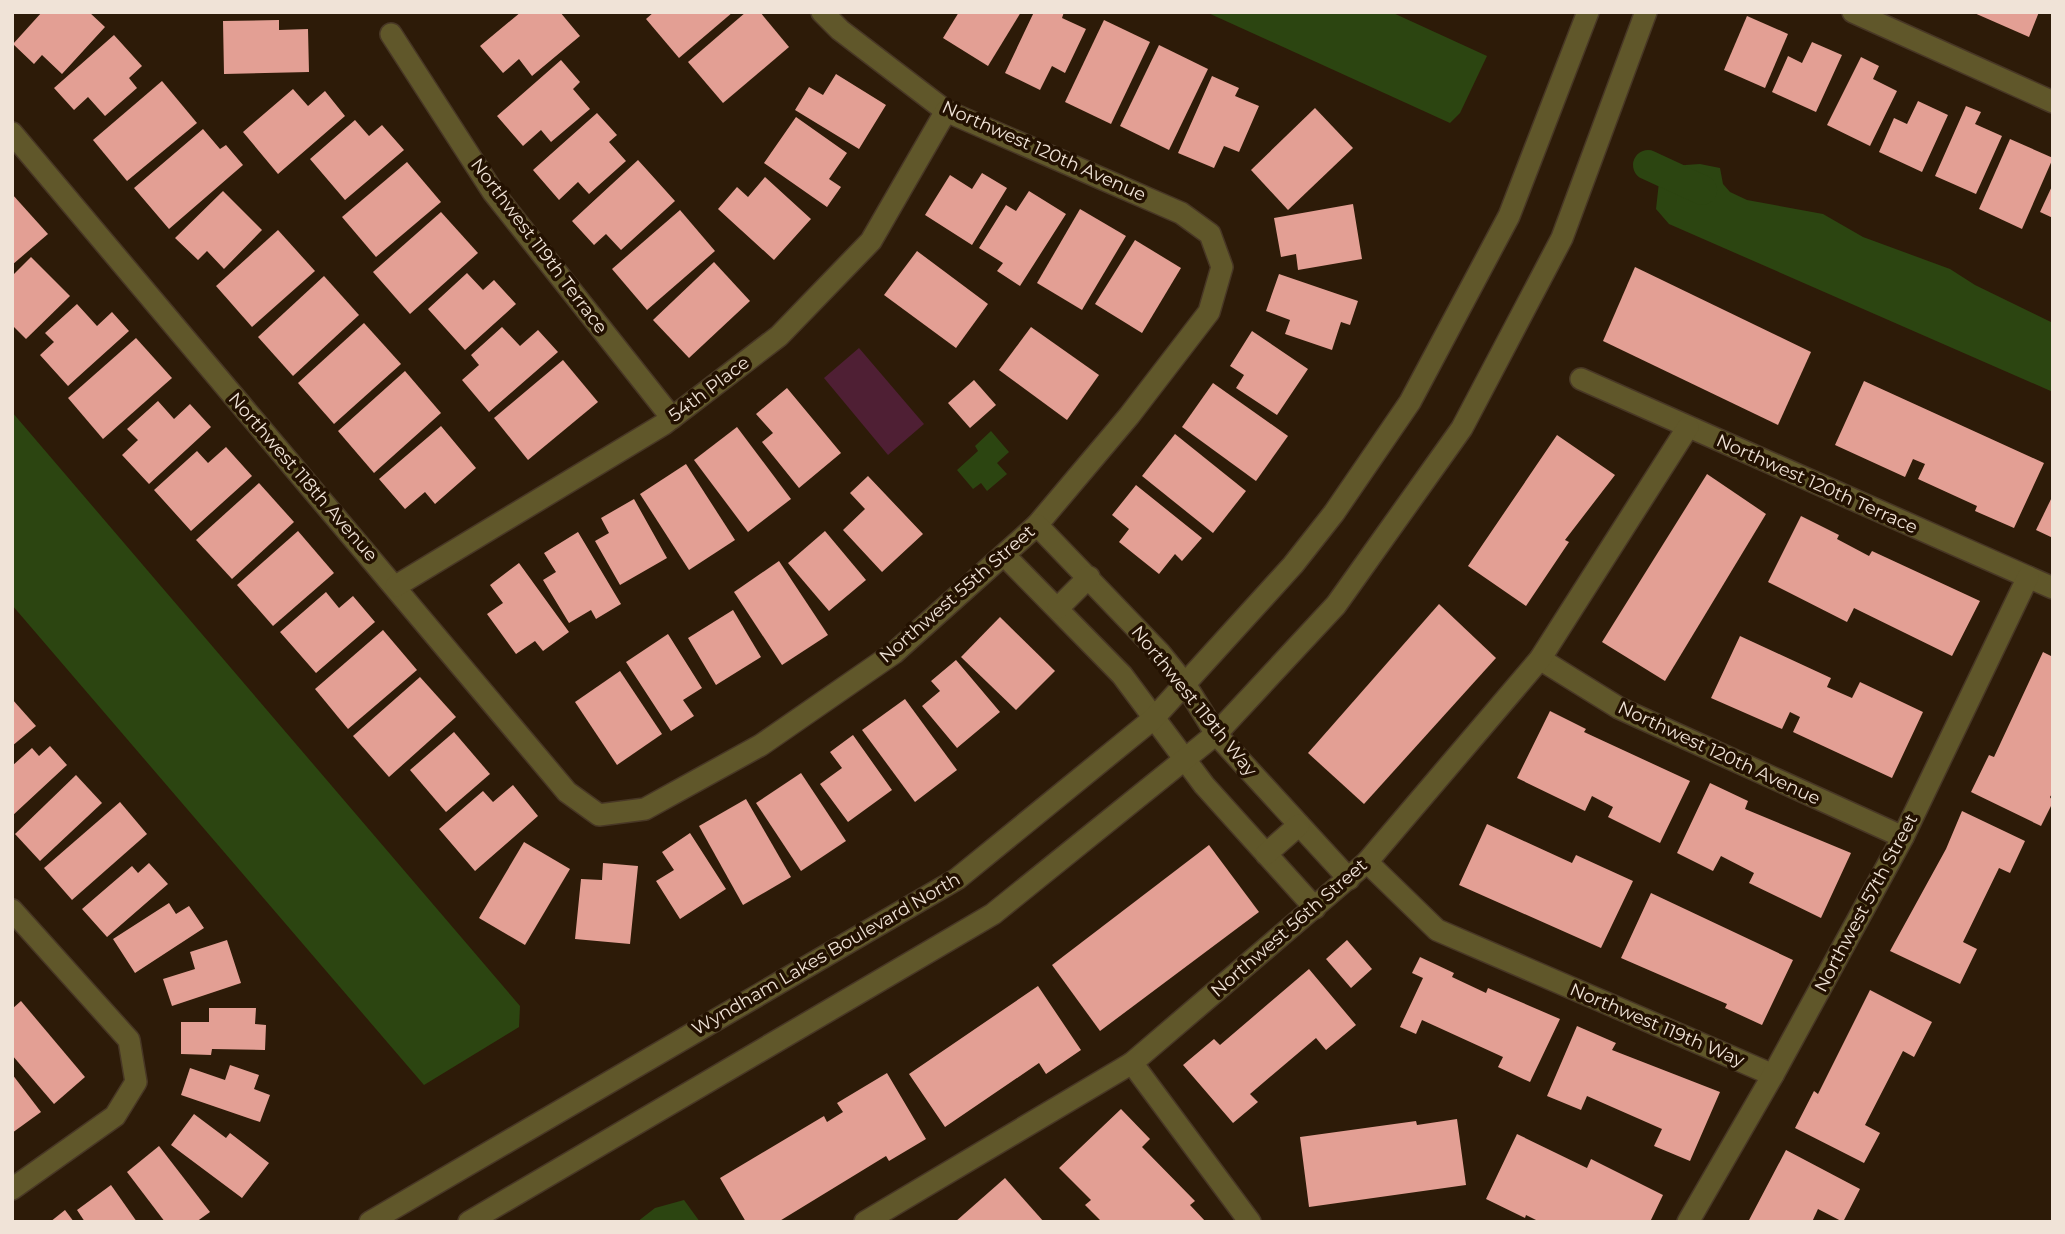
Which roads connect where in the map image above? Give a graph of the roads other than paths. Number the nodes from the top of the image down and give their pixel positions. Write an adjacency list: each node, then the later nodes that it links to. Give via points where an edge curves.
1 (822, 12): 8 (street, Northwest 120th Avenue)
2 (1588, 12): 22 (street, Wyndham Lakes Boulevard North, via 1509,216 1410,402 1301,555)
3 (1646, 12): 24 (street, via 1562,238 1462,428 1336,605)
4 (1853, 12): 5 (street)
5 (1879, 17): 7 (street)
6 (391, 34): 12 (street, Northwest 119th Terrace, via 493,192)
7 (2053, 102)
8 (946, 111): 10 (street, Northwest 120th Avenue, via 1181,213 1210,234); 12 (street, 54th Place, via 871,241 779,336)
9 (12, 133): 18 (street, Northwest 118th Avenue)
10 (1222, 267): 14 (street, Northwest 55th Street, via 1209,312)
11 (1581, 379): 13 (street, Northwest 120th Terrace)
12 (672, 418): 18 (street, 54th Place)
13 (1688, 427): 17 (street, Northwest 120th Terrace); 21 (street, Northwest 56th Street)
14 (1037, 525): 15 (street, Northwest 55th Street); 16 (street, Northwest 119th Way)
15 (1005, 556): 20 (street); 26 (street, Northwest 55th Street, via 894,653 761,745 645,808)
16 (1089, 577): 20 (street); 22 (street, Northwest 119th Way)
17 (2028, 577): 19 (street, Northwest 120th Terrace); 28 (street, Northwest 57th Street)
18 (397, 586): 26 (street, Northwest 118th Avenue, via 567,792)
19 (2053, 587)
20 (1058, 608): 23 (street, via 1122,675)
21 (1540, 659): 28 (street, Northwest 120th Avenue, via 1619,708); 30 (street, Northwest 56th Street)
22 (1185, 684): 23 (street, Wyndham Lakes Boulevard North); 24 (street, Northwest 119th Way)
23 (1153, 719): 25 (street); 38 (street, Wyndham Lakes Boulevard North, via 957,879)
24 (1216, 734): 25 (street); 27 (street, Northwest 119th Way)
25 (1185, 760): 29 (street); 39 (street, via 993,914)
26 (599, 815)
27 (1299, 825): 29 (street); 31 (street, Northwest 119th Way)
28 (1903, 836): 35 (street, Northwest 57th Street)
29 (1266, 853): 32 (street)
30 (1367, 862): 31 (street, Northwest 56th Street); 35 (street, Northwest 119th Way, via 1437,930)
31 (1349, 879): 32 (street, Northwest 56th Street)
32 (1315, 908): 34 (street, Northwest 56th Street)
33 (12, 910): 36 (street, via 130,1040 136,1082 114,1116)
34 (1132, 1063): 37 (street, Northwest 56th Street); 40 (street)
35 (1773, 1075): 41 (street, Northwest 57th Street)
36 (12, 1189)
37 (877, 1219)
38 (370, 1222)
39 (469, 1222)
40 (1250, 1222)
41 (1688, 1222)

